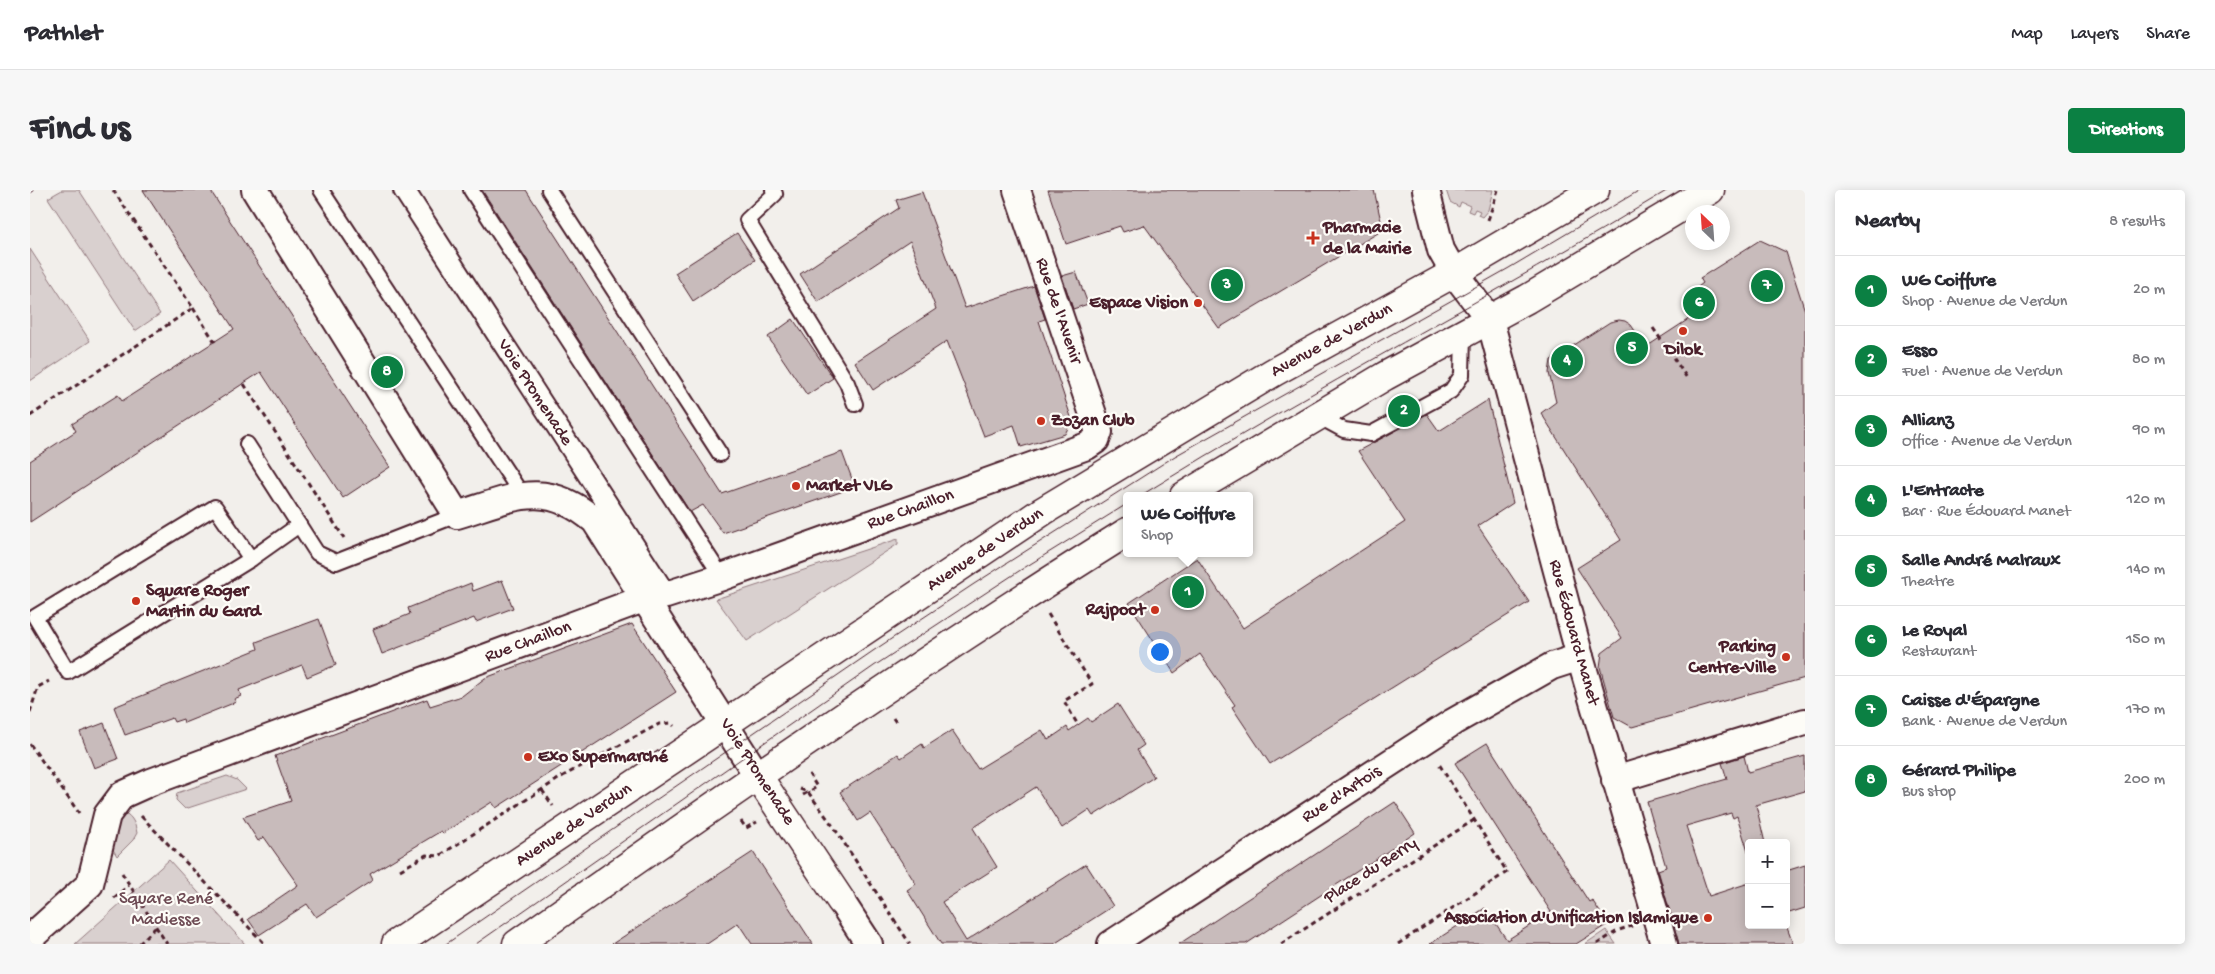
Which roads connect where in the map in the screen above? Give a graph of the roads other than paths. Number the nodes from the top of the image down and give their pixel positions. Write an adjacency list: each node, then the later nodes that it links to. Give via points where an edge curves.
1 (255, 190): 21 (street)
2 (321, 190): 20 (lane)
3 (404, 190): 26 (street, Voie Promenade)
4 (471, 190): 25 (lane)
5 (549, 190): 18 (lane)
6 (773, 190): 14 (lane, via 775,194 747,220 847,383)
7 (1017, 190): 16 (street, Rue de l'Avenir)
8 (1426, 190): 11 (street, via 1441,250)
9 (1595, 190): 11 (main road, Avenue de Verdun)
10 (1710, 190): 12 (main road)
11 (1454, 273): 12 (street); 29 (main road, Avenue de Verdun, via 1274,372 1043,511)
12 (1490, 320): 13 (main road); 27 (street, Rue Édouard Manet)
13 (1463, 334): 15 (main road); 15 (lane, via 1462,375 1451,392 1370,434 1344,430)
14 (855, 404)
15 (1318, 416): 19 (main road)
16 (1098, 432): 25 (street, Rue Chaillon, via 1096,440 1087,446)
17 (247, 444): 22 (lane)
18 (720, 454)
19 (1191, 492)
20 (522, 495): 21 (street); 26 (street, via 546,495 580,508)
21 (457, 515): 22 (lane, via 336,562 317,553)
22 (299, 525): 24 (lane)
23 (1123, 534): 30 (main road, via 990,617)
24 (251, 559): 24 (lane, via 215,507 35,617 68,672)
25 (722, 577): 26 (street, Rue Chaillon)
26 (656, 597): 29 (street, Voie Promenade); 33 (street, Rue Chaillon, via 635,602 122,795 107,814 90,884)
27 (1580, 657): 31 (street, Rue Édouard Manet); 37 (street, Rue d'Artois, via 1552,666 1452,722)
28 (1805, 722): 31 (street)
29 (725, 724): 30 (street, Voie Promenade); 34 (main road, Avenue de Verdun)
30 (757, 775): 32 (main road, Voie Promenade); 35 (main road)
31 (1615, 780): 38 (street, Rue Édouard Manet)
32 (841, 901): 36 (street, Voie Promenade)
33 (30, 938)
34 (396, 944)
35 (517, 944)
36 (869, 944)
37 (1111, 944)
38 (1664, 944)

